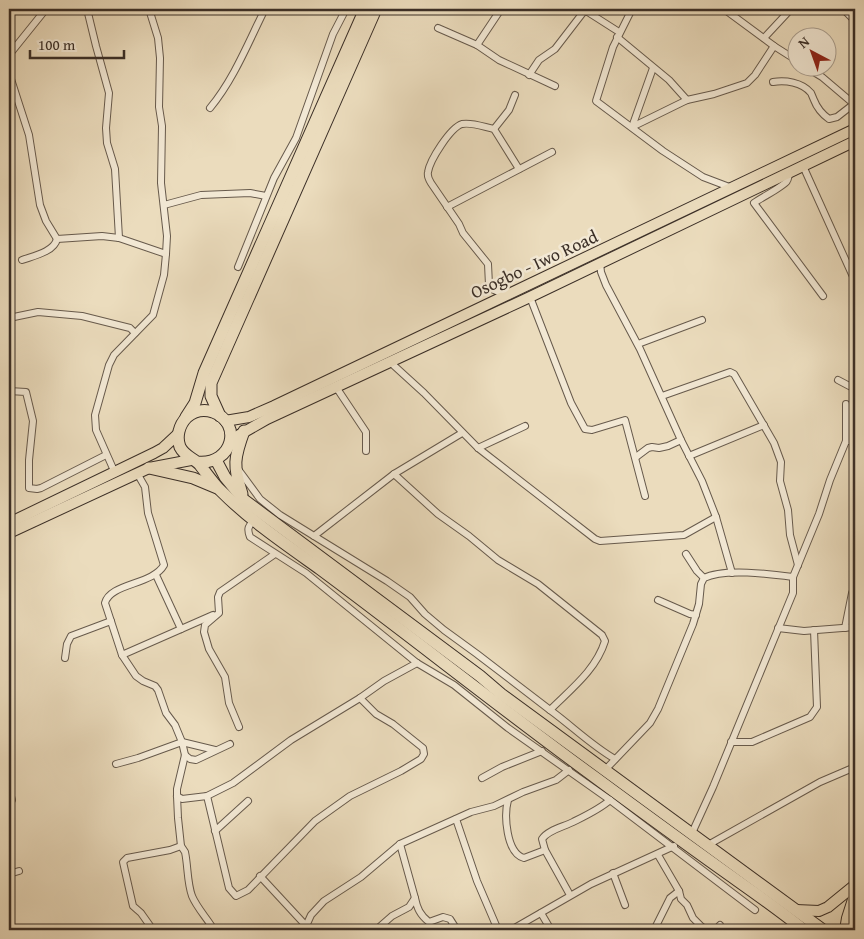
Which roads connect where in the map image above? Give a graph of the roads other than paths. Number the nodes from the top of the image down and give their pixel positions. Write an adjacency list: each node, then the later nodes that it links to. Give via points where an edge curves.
1 (46, 9): 21 (street)
2 (87, 9): 44 (street, via 109,94 107,143 115,170)
3 (149, 9): 42 (street, via 160,58)
4 (265, 9): 31 (street, via 222,94)
5 (346, 9): 41 (street, via 296,138)
6 (365, 9): 66 (highway, via 204,373 194,403)
7 (376, 9): 65 (highway, via 211,383 211,396)
8 (501, 9): 18 (street)
9 (584, 9): 16 (street); 24 (street, via 555,49 539,60)
10 (632, 9): 16 (street)
11 (724, 9): 17 (street)
12 (791, 9): 17 (street)
13 (843, 9): 14 (street)
14 (855, 21)
15 (438, 28): 18 (street)
16 (618, 34): 22 (street); 32 (street, via 596,101)
17 (764, 38): 19 (street)
18 (478, 44): 24 (street, via 499,60)
19 (774, 46): 20 (street); 29 (street, via 746,83)
20 (786, 54)
21 (9, 55)
22 (653, 68): 29 (street); 32 (street)
23 (9, 73): 45 (street, via 28,135 40,205)
24 (529, 75): 27 (street)
25 (820, 78): 30 (street)
26 (773, 82): 30 (street, via 782,80 803,87 829,119)
27 (555, 86)
28 (515, 95): 33 (street, via 509,110)
29 (687, 100): 32 (street)
30 (855, 104)
31 (210, 108)
32 (632, 127): 40 (street, via 703,176)
33 (494, 129): 38 (street); 43 (street, via 463,124 456,127 430,164 428,178)
34 (855, 129): 40 (main road, Osogbo - Iwo Road)
35 (855, 141): 37 (main road, Osogbo - Iwo Road)
36 (552, 152): 38 (street)
37 (803, 166): 39 (main road, Osogbo - Iwo Road); 50 (street)
38 (519, 169): 43 (street)
39 (789, 172): 48 (main road, Osogbo - Iwo Road); 52 (street, via 780,187 754,203)
40 (732, 188): 51 (main road, Osogbo - Iwo Road)
41 (266, 196): 42 (street, via 250,193 200,194 177,201); 49 (street)
42 (163, 201): 46 (street)
43 (446, 207): 51 (street, via 488,264 488,285)
44 (120, 238): 45 (street); 46 (street)
45 (57, 239): 47 (street, via 55,245)
46 (166, 254): 56 (street, via 153,315)
47 (22, 260)
48 (600, 262): 53 (main road, Osogbo - Iwo Road); 57 (street, via 606,285)
49 (238, 267)
50 (855, 281)
51 (506, 295): 65 (main road, Osogbo - Iwo Road, via 274,406 248,416)
52 (823, 296)
53 (530, 297): 58 (main road, Osogbo - Iwo Road); 80 (street, via 585,429 592,430 624,420)
54 (9, 318): 56 (street, via 38,312 82,316 130,328)
55 (702, 320): 57 (street)
56 (135, 334): 78 (street, via 112,360 95,415 96,430)
57 (638, 344): 63 (street)
58 (390, 362): 60 (main road, Osogbo - Iwo Road); 70 (street)
59 (838, 380): 61 (street)
60 (336, 387): 69 (main road, Osogbo - Iwo Road); 77 (street, via 366,432)
61 (855, 389)
62 (9, 391): 78 (street, via 26,392 33,421 29,488 41,488)
63 (662, 396): 67 (street, via 733,372); 72 (street)
64 (846, 404): 73 (street)
65 (222, 419): 66 (highway, via 213,412 205,411 189,415); 75 (highway)
66 (183, 421): 71 (highway)
67 (764, 424): 79 (street); 98 (street, via 781,462 780,480)
68 (525, 426): 76 (street)
69 (244, 431): 75 (main road, Osogbo - Iwo Road); 83 (highway)
70 (462, 433): 76 (street); 87 (street)
71 (178, 434): 82 (highway, via 181,449); 85 (main road, via 163,448)
72 (681, 440): 79 (street); 80 (street, via 668,446 648,448)
73 (846, 441): 74 (street); 98 (street)
74 (855, 441)
75 (231, 442): 81 (highway)
76 (478, 448): 91 (street, via 600,541 684,535)
77 (366, 451)
78 (106, 456): 85 (street)
79 (689, 456): 91 (street)
80 (636, 457): 89 (street)
81 (216, 460): 82 (highway); 90 (highway)
82 (194, 461): 84 (main road); 88 (highway)
83 (235, 464): 90 (highway); 95 (street, via 260,499)
84 (150, 468): 86 (main road); 88 (highway, via 194,478)
85 (115, 473): 93 (main road)
86 (136, 473): 94 (main road); 100 (street, via 145,487 148,513 164,565)
87 (394, 474): 95 (street); 120 (street, via 438,514 498,560 538,584 602,635 605,641 595,664)
88 (218, 489): 92 (highway)
89 (645, 496)
90 (244, 500): 118 (highway)
91 (716, 518): 99 (street)
92 (253, 521): 96 (street, via 248,530 250,536); 108 (highway)
93 (9, 522)
94 (9, 533)
95 (314, 536): 120 (street, via 410,597 444,630)
96 (275, 554): 105 (street, via 220,592); 114 (street, via 306,573)
97 (686, 554): 102 (street)
98 (798, 565): 101 (street)
99 (732, 573): 101 (street); 102 (street)
100 (156, 575): 107 (street, via 109,596 105,603); 112 (street)
101 (793, 577): 109 (street, via 793,593)
102 (704, 578): 106 (street)
103 (855, 586): 110 (street)
104 (658, 600): 106 (street)
105 (219, 613): 112 (street); 121 (street, via 205,625 204,632 209,649 225,677 229,703)
106 (696, 615): 129 (street, via 658,709)
107 (111, 621): 115 (street); 116 (street, via 71,636)
108 (393, 624): 114 (street); 118 (highway)
109 (778, 628): 113 (street); 123 (street)
110 (845, 628): 111 (street); 113 (street)
111 (855, 628)
112 (181, 629): 115 (street)
113 (814, 630): 123 (street, via 817,707 810,717 752,742)
114 (384, 636): 117 (street)
115 (122, 655): 122 (street, via 136,676 158,690)
116 (65, 658)
117 (417, 663): 119 (street); 126 (street)
118 (478, 681): 128 (highway); 133 (highway, via 501,694)
119 (360, 698): 137 (street, via 292,740 234,782); 154 (street, via 376,714 423,748 424,754 401,771 331,809)
120 (550, 710): 129 (street, via 603,752)
121 (239, 727)
122 (182, 742): 125 (street); 127 (street); 130 (street)
123 (731, 742): 144 (street)
124 (230, 744): 125 (street)
125 (215, 750): 127 (street, via 196,760)
126 (542, 751): 128 (street); 134 (street)
127 (185, 754): 136 (street)
128 (558, 756): 132 (street); 146 (highway)
129 (616, 758): 133 (street)
130 (116, 764)
131 (855, 767): 147 (street, via 820,782)
132 (569, 770): 138 (street, via 556,780); 139 (street)
133 (605, 770): 144 (highway)
134 (482, 778)
135 (9, 789): 141 (street, via 12,800)
136 (179, 795): 137 (street); 148 (street)
137 (207, 796): 143 (street)
138 (508, 800): 142 (street); 149 (street, via 505,818 510,842 518,855 524,858)
139 (610, 800): 146 (street); 149 (street, via 543,836)
140 (248, 801): 143 (street)
141 (9, 804)
142 (456, 819): 145 (street); 169 (street)
143 (215, 831): 154 (street, via 228,888 236,896 248,890)
144 (692, 833): 147 (highway)
145 (400, 844): 159 (street); 164 (street, via 361,877 324,901 311,915)
146 (677, 844): 150 (street); 161 (street); 163 (highway)
147 (708, 845): 163 (highway)
148 (182, 846): 165 (street, via 127,858 123,862 133,906); 166 (street, via 192,895)
149 (545, 850): 158 (street)
150 (658, 855): 152 (street); 156 (street)
151 (19, 871): 153 (street)
152 (612, 873): 158 (street); 160 (street)
153 (9, 874)
154 (260, 876): 164 (street)
155 (855, 885): 163 (main road, via 828,908)
156 (679, 891): 172 (street, via 670,898); 173 (street, via 693,918)
157 (855, 892): 176 (main road)
158 (570, 895): 162 (street)
159 (415, 898): 167 (street, via 409,907); 168 (street, via 416,906 428,922 443,917 450,919)
160 (625, 905)
161 (755, 910)
162 (541, 913): 170 (street); 171 (street)
163 (794, 920): 174 (highway); 175 (highway)
164 (308, 928)
165 (153, 930)
166 (214, 930)
167 (376, 930)
168 (457, 930)
169 (498, 930)
170 (511, 930)
171 (551, 930)
172 (654, 930)
173 (710, 930)
174 (804, 930)
175 (822, 930)
176 (845, 930)

